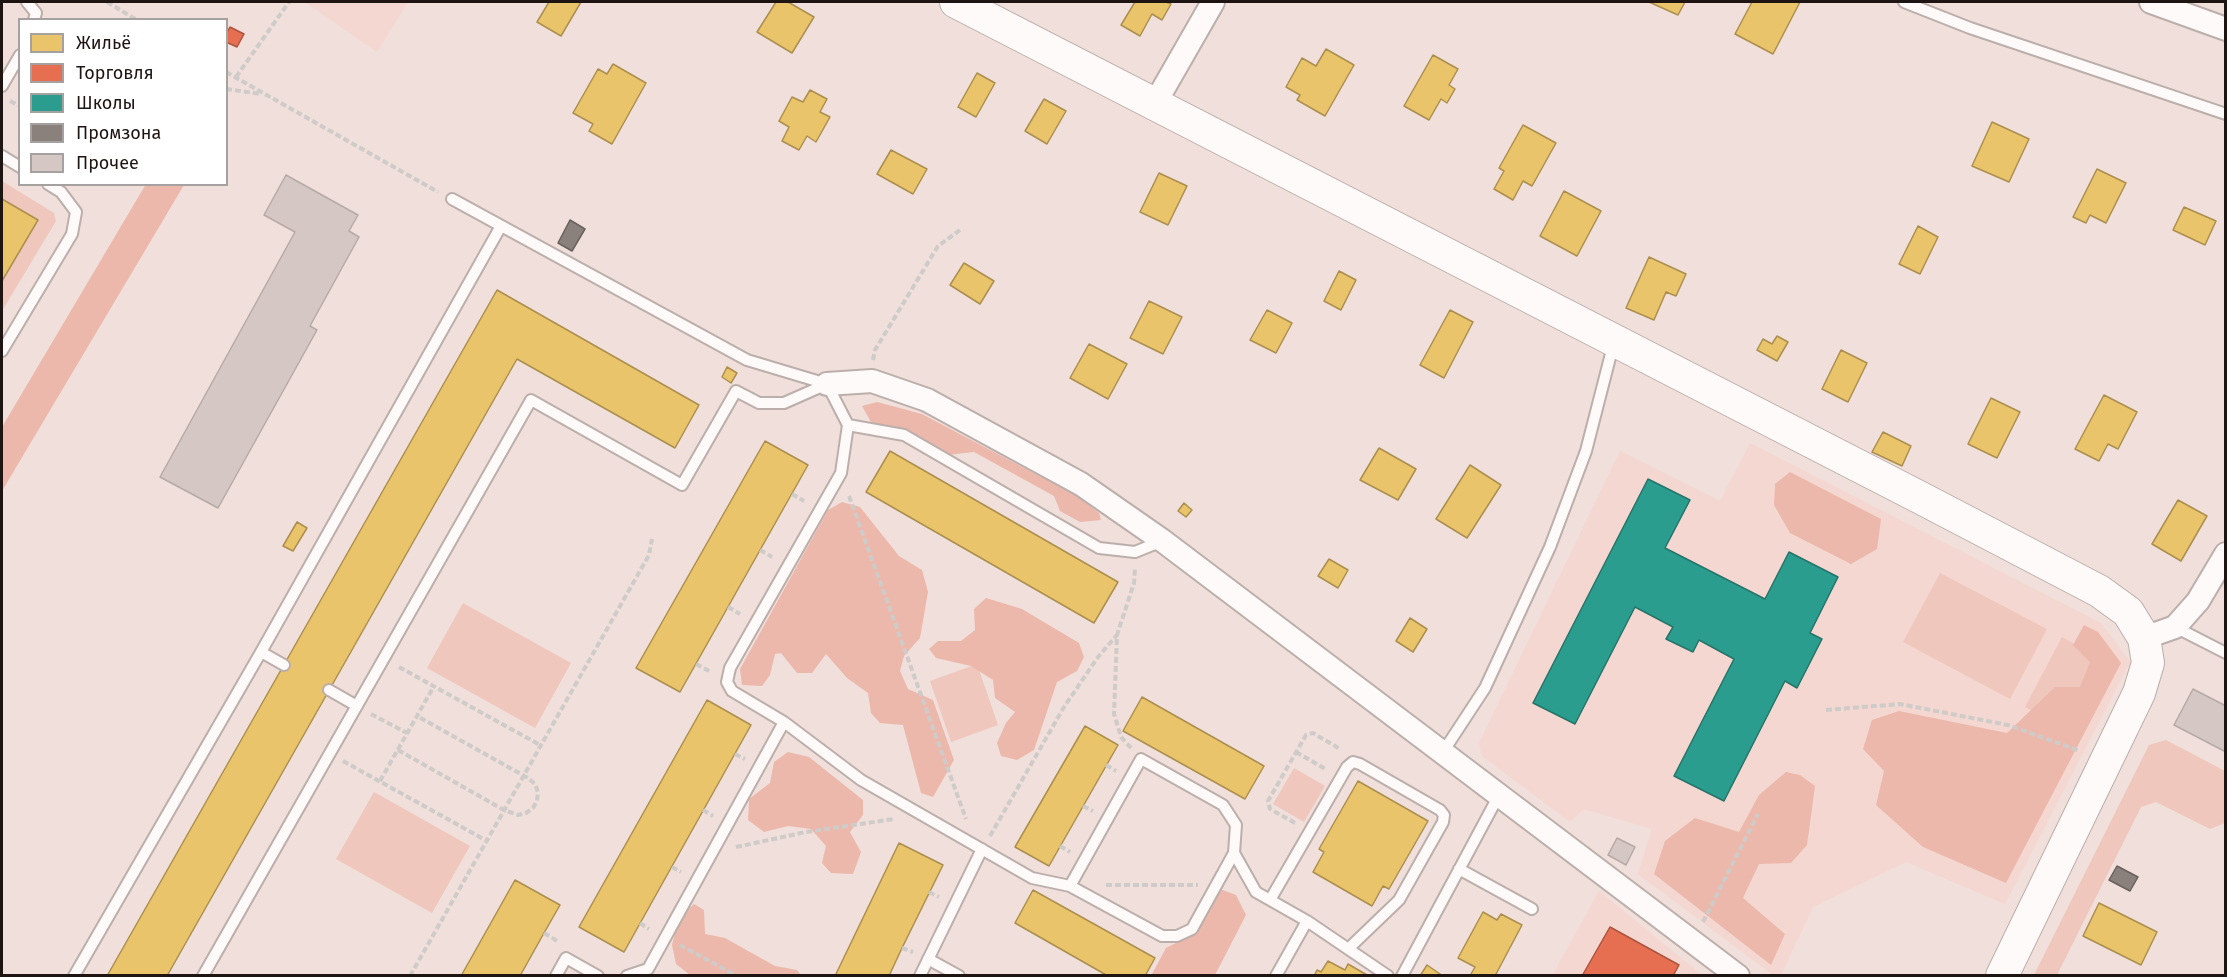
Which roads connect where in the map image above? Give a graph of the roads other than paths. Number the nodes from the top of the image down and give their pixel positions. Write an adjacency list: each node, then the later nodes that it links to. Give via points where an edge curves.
1 (27, 2): 6 (lane, via 36,13)
2 (956, 2): 10 (main road)
3 (1213, 2): 10 (street)
4 (1904, 2): 11 (lane)
5 (2151, 2): 7 (street)
6 (35, 18)
7 (2226, 29)
8 (18, 58): 9 (lane)
9 (2, 86)
10 (1154, 105): 17 (main road)
11 (2226, 114)
12 (2, 156): 13 (lane)
13 (18, 166)
14 (51, 186): 18 (lane, via 61,192 75,212 72,234)
15 (452, 199): 16 (lane)
16 (501, 226): 19 (lane, via 747,360); 25 (lane)
17 (1615, 340): 24 (main road, via 2099,591 2128,612); 31 (lane, via 1586,452 1550,547 1485,688)
18 (2, 351)
19 (827, 384): 20 (lane); 21 (street, via 872,381 927,400 1082,484); 29 (lane, via 784,403 759,403 736,391 682,485 531,400)
20 (848, 425): 21 (lane, via 904,435 1099,548 1136,552); 30 (lane, via 841,473 730,669 727,682 732,691)
21 (1163, 541): 31 (street)
22 (2226, 554): 23 (street, via 2198,601)
23 (2175, 627): 24 (street); 26 (lane)
24 (2144, 638): 53 (main road, via 2148,663 2139,693)
25 (261, 652): 27 (lane); 42 (lane)
26 (2226, 653)
27 (284, 665)
28 (329, 690): 29 (lane)
29 (357, 706): 43 (lane)
30 (784, 722): 33 (lane, via 861,780); 46 (lane, via 648,969)
31 (1443, 752): 32 (street)
32 (1499, 795): 35 (lane); 52 (street)
33 (982, 849): 36 (lane, via 1032,878); 41 (lane)
34 (1234, 853): 36 (lane, via 1192,929 1177,936 1162,936); 36 (lane, via 1236,825 1223,805 1141,759); 37 (lane, via 1256,892)
35 (1459, 869): 38 (lane); 51 (lane)
36 (1070, 885)
37 (1270, 900): 39 (lane); 40 (lane, via 1353,762 1440,810 1443,822 1399,900)
38 (1532, 909)
39 (1307, 921): 40 (lane); 49 (lane)
40 (1348, 949): 50 (lane)
41 (928, 958): 47 (lane); 48 (lane)
42 (74, 975)
43 (202, 975)
44 (556, 975): 45 (lane, via 566,958)
45 (598, 975)
46 (627, 975)
47 (920, 975)
48 (959, 975)
49 (1276, 975)
50 (1388, 975)
51 (1402, 975)
52 (1738, 975)
53 (2002, 975)

